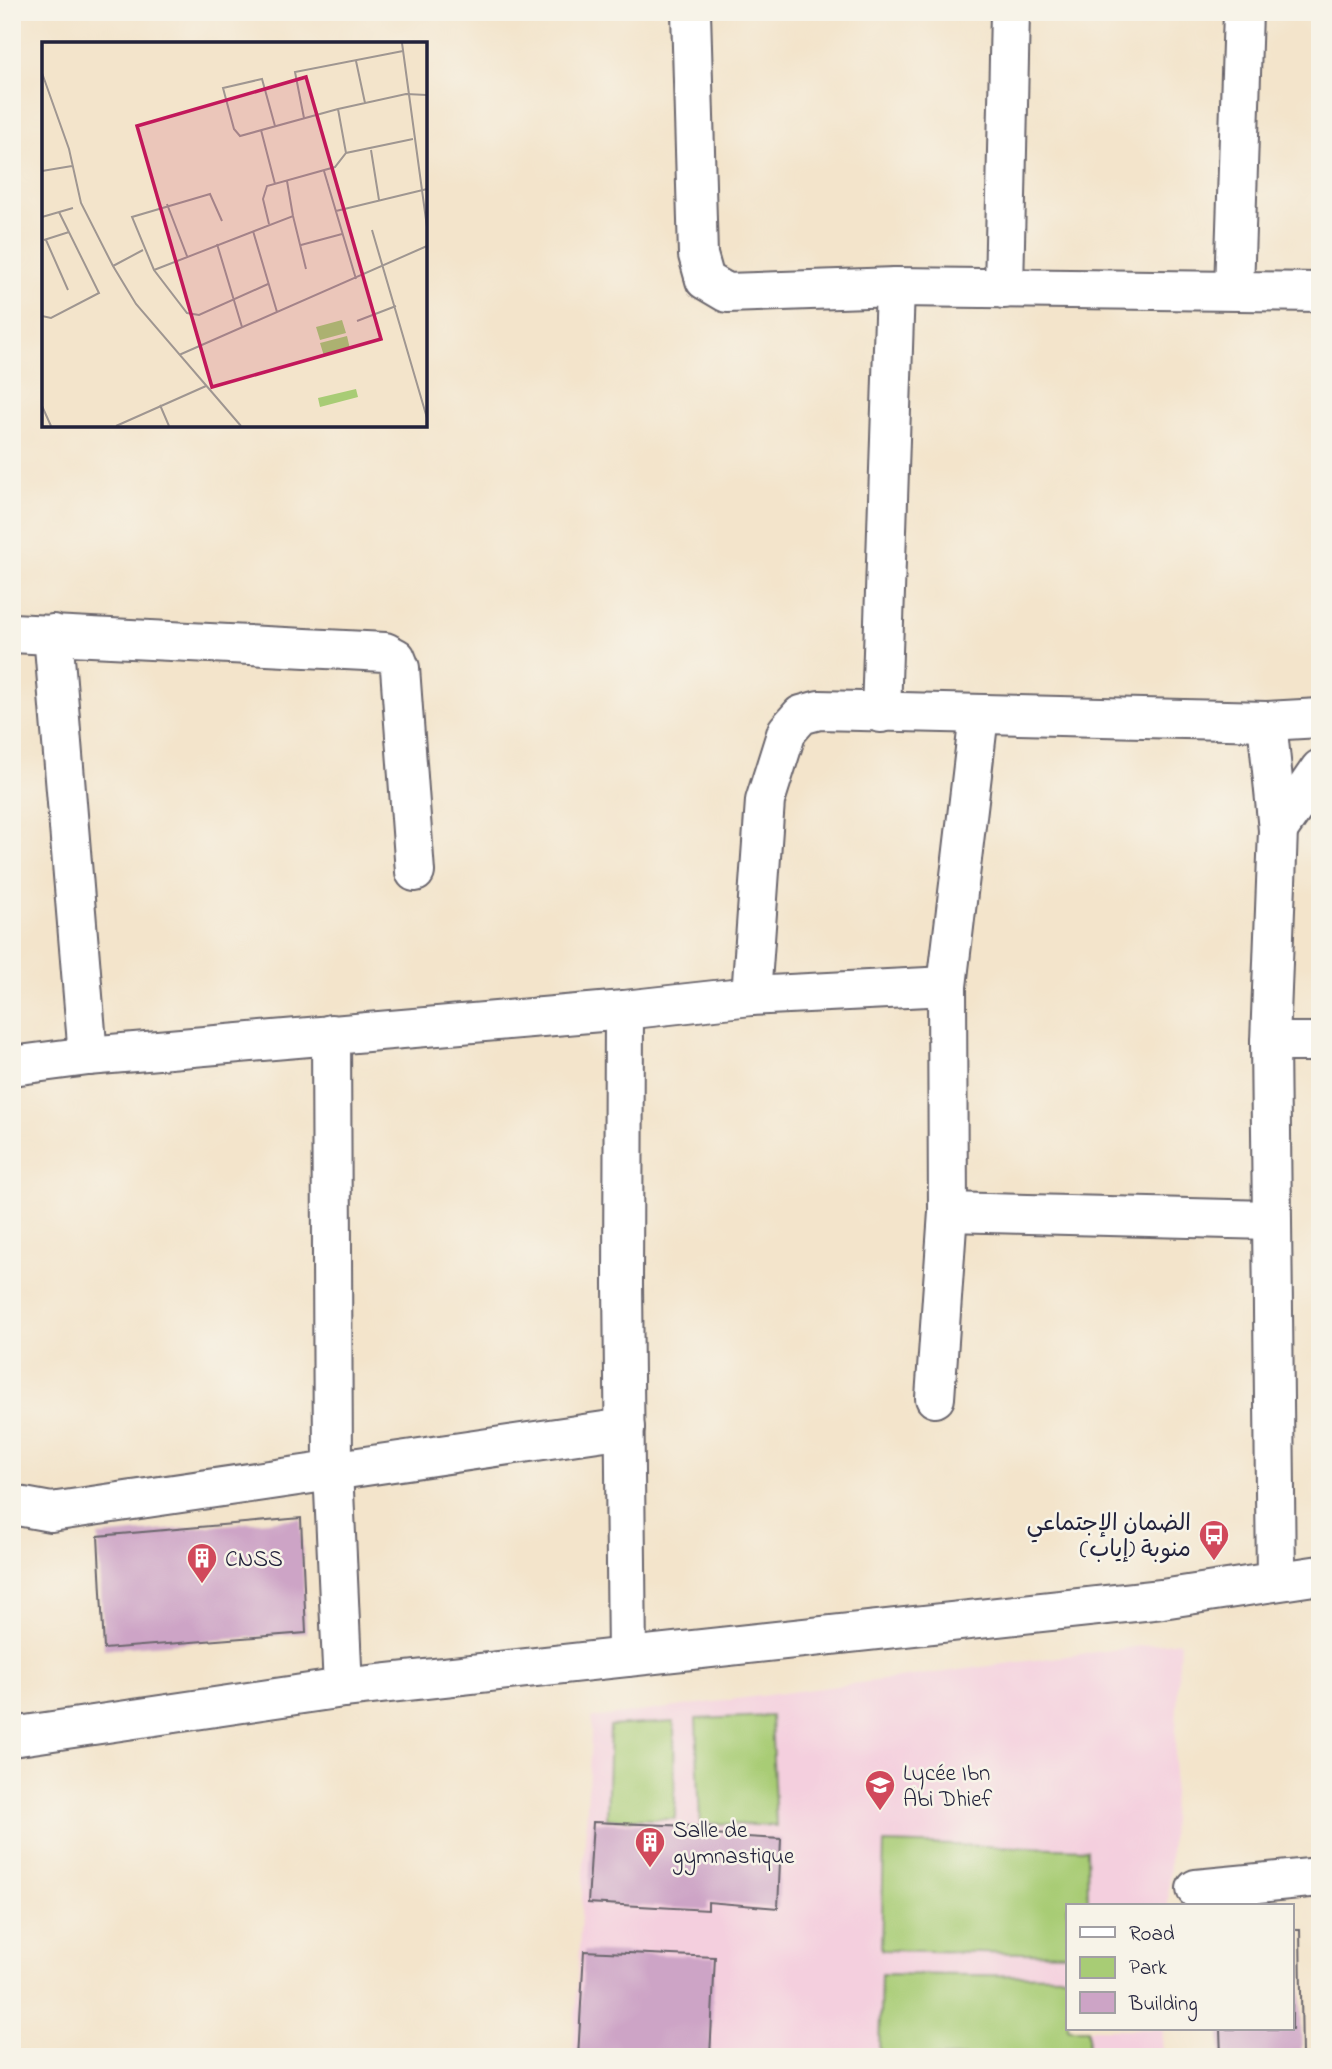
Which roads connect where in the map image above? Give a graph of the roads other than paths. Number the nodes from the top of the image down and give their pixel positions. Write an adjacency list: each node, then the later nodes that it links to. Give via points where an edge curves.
1 (691, 12): 4 (street, via 695,226 705,280 727,293)
2 (1010, 12): 5 (street)
3 (1242, 12): 6 (street)
4 (895, 287): 5 (street); 10 (street)
5 (1004, 289): 6 (street)
6 (1234, 290): 7 (street)
7 (1320, 292)
8 (12, 633): 9 (street)
9 (53, 634): 16 (street, via 385,652 396,658); 23 (street)
10 (881, 713): 11 (street); 18 (street, via 819,710 801,715 787,731 765,801)
11 (979, 715): 13 (street); 17 (street)
12 (1320, 718): 13 (street)
13 (1267, 722): 15 (street)
14 (1320, 769): 15 (street)
15 (1278, 830): 21 (street)
16 (415, 872)
17 (947, 986): 18 (street); 25 (street)
18 (751, 996): 19 (street)
19 (624, 1010): 20 (street); 28 (street)
20 (331, 1034): 23 (street); 29 (street)
21 (1270, 1042): 22 (street); 26 (street)
22 (1320, 1042)
23 (88, 1056): 24 (street)
24 (12, 1066)
25 (948, 1212): 26 (street); 27 (street)
26 (1270, 1220): 32 (street)
27 (935, 1398)
28 (625, 1428): 29 (street); 33 (street)
29 (333, 1469): 30 (street, via 51,1512); 34 (street)
30 (12, 1503)
31 (1320, 1575): 32 (street)
32 (1276, 1580): 33 (street, via 1162,1599)
33 (627, 1657): 34 (street)
34 (343, 1688): 35 (street)
35 (12, 1737)
36 (1320, 1877): 37 (street)
37 (1196, 1889)

